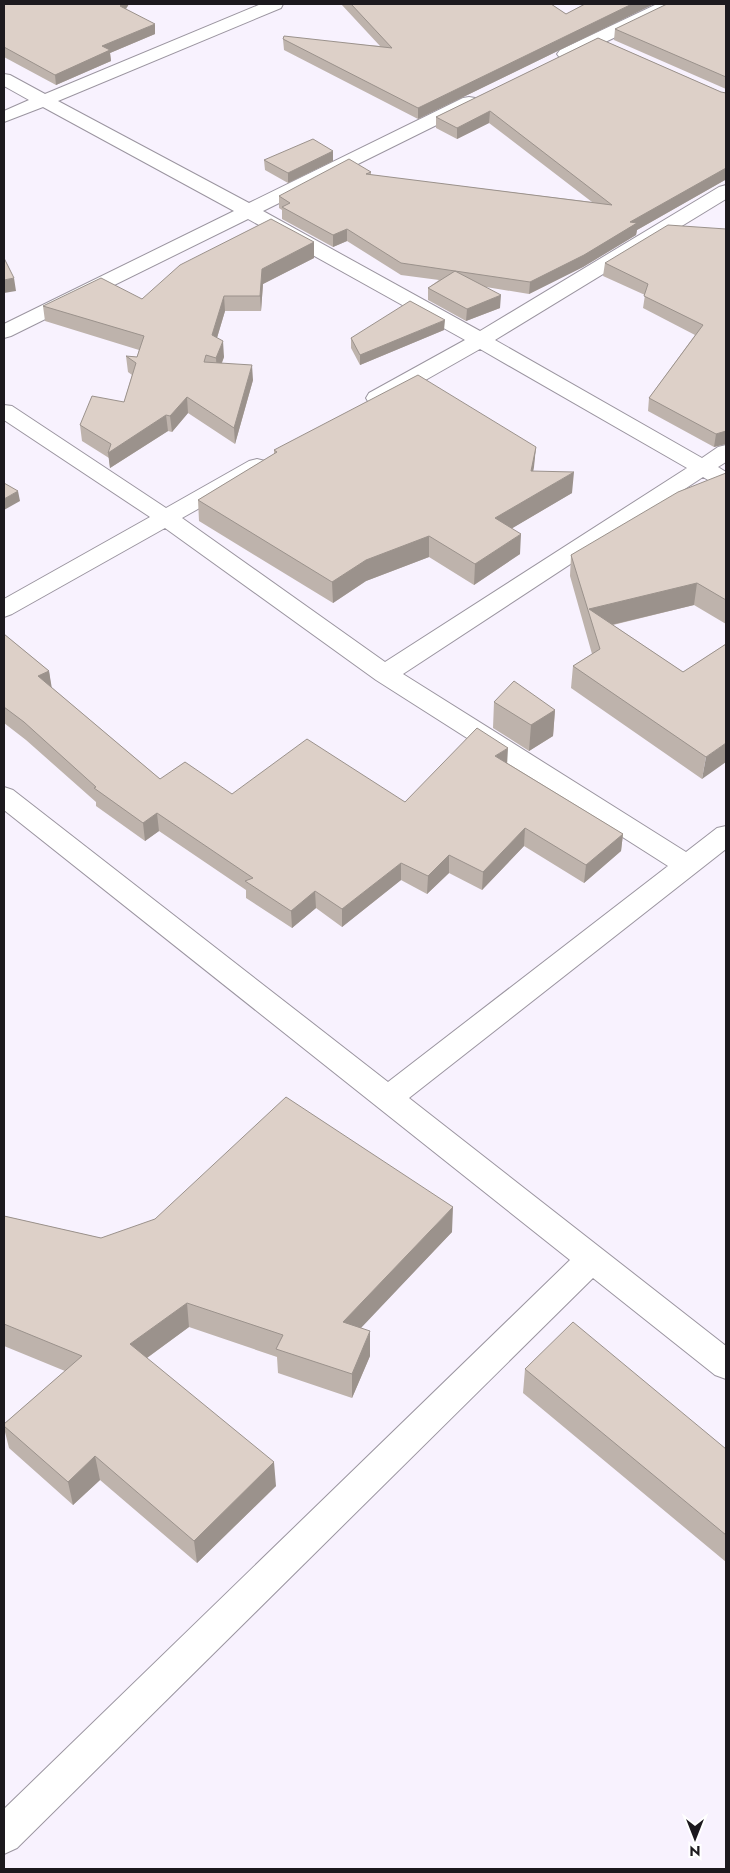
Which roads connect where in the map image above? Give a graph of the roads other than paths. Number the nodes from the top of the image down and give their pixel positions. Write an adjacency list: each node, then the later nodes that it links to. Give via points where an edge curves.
1 (275, 4): 8 (street)
2 (670, 4): 3 (street)
3 (596, 40): 4 (street); 5 (street)
4 (613, 47)
5 (551, 62)
6 (4, 79): 8 (street)
7 (489, 92): 11 (street)
8 (42, 100): 9 (street); 11 (street)
9 (4, 117)
10 (726, 191): 13 (street)
11 (249, 211): 12 (street); 13 (street)
12 (4, 332)
13 (480, 340): 14 (street); 18 (street)
14 (361, 407)
15 (4, 411): 20 (street)
16 (726, 452): 18 (street)
17 (276, 455): 20 (street)
18 (702, 468): 19 (street); 22 (street)
19 (726, 482)
20 (166, 517): 21 (street); 22 (street)
21 (4, 609)
22 (385, 674): 25 (street)
23 (4, 796): 26 (street)
24 (726, 835): 25 (street)
25 (687, 865): 26 (street)
26 (388, 1099): 27 (street)
27 (591, 1260): 28 (street); 29 (street)
28 (726, 1365)
29 (4, 1835)

